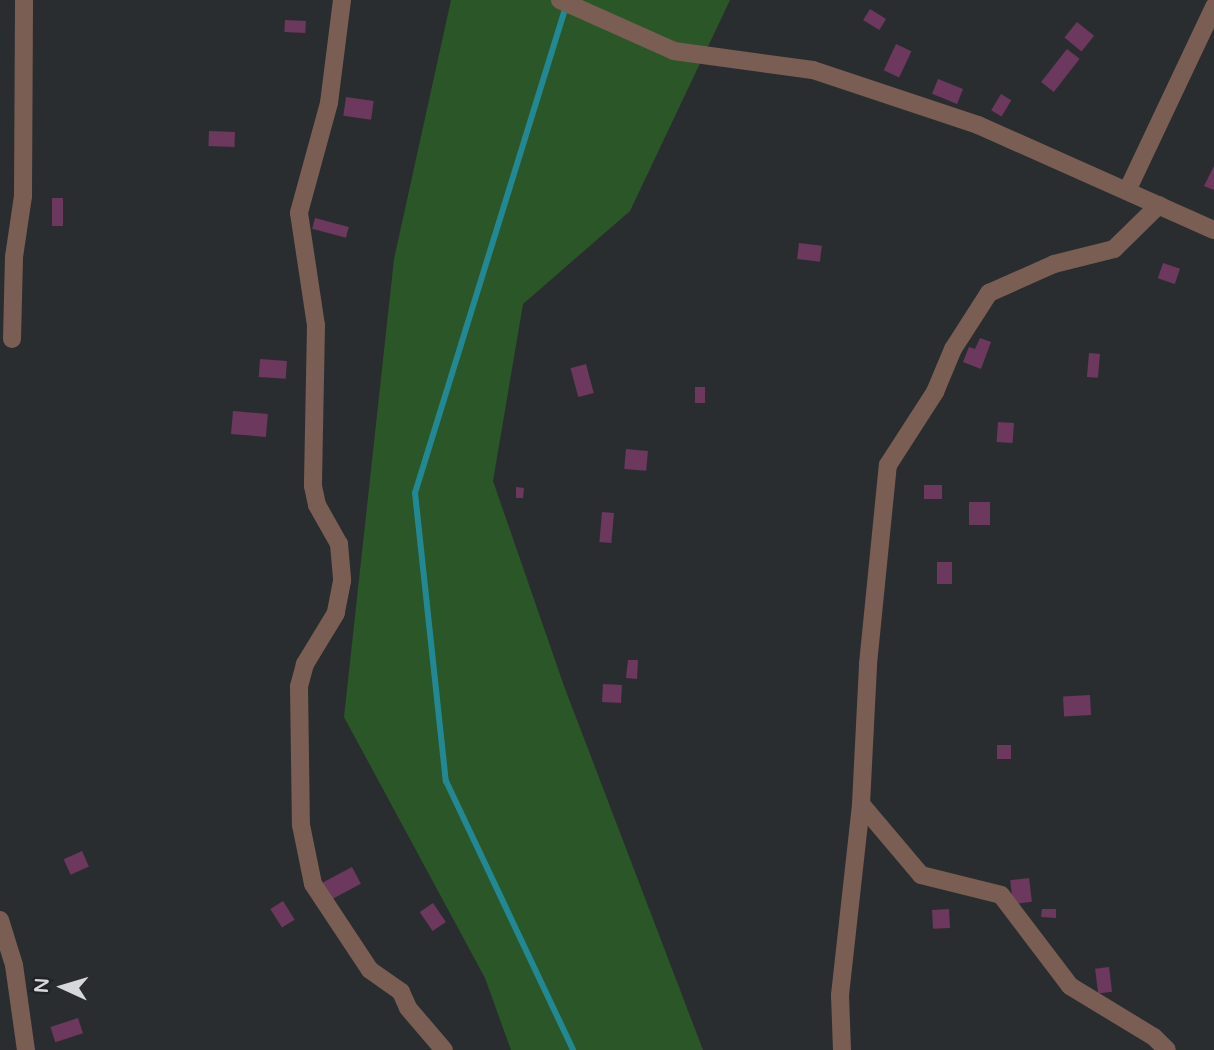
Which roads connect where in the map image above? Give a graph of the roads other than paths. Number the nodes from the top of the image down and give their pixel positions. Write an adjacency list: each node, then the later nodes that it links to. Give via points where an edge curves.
1 (24, 0): 8 (street, via 23,196 13,257)
2 (342, 0): 12 (street, via 329,103 299,213 316,325 313,486 317,505 339,544 342,581 336,613 305,664 299,687 301,825 313,884 370,970 401,992 408,1008)
3 (561, 0): 5 (street, via 674,51 813,70 965,121)
4 (1214, 7): 5 (street)
5 (1127, 191): 6 (street)
6 (1159, 205): 7 (street); 9 (street, via 1114,249 1054,264 989,293 953,349 935,392 888,465 868,664)
7 (1214, 230)
8 (12, 339)
9 (861, 804): 13 (street, via 839,995); 14 (street, via 921,875 1001,895 1070,986 1154,1037)
10 (0, 920): 11 (street, via 14,965)
11 (26, 1050)
12 (444, 1050)
13 (842, 1050)
14 (1167, 1050)

